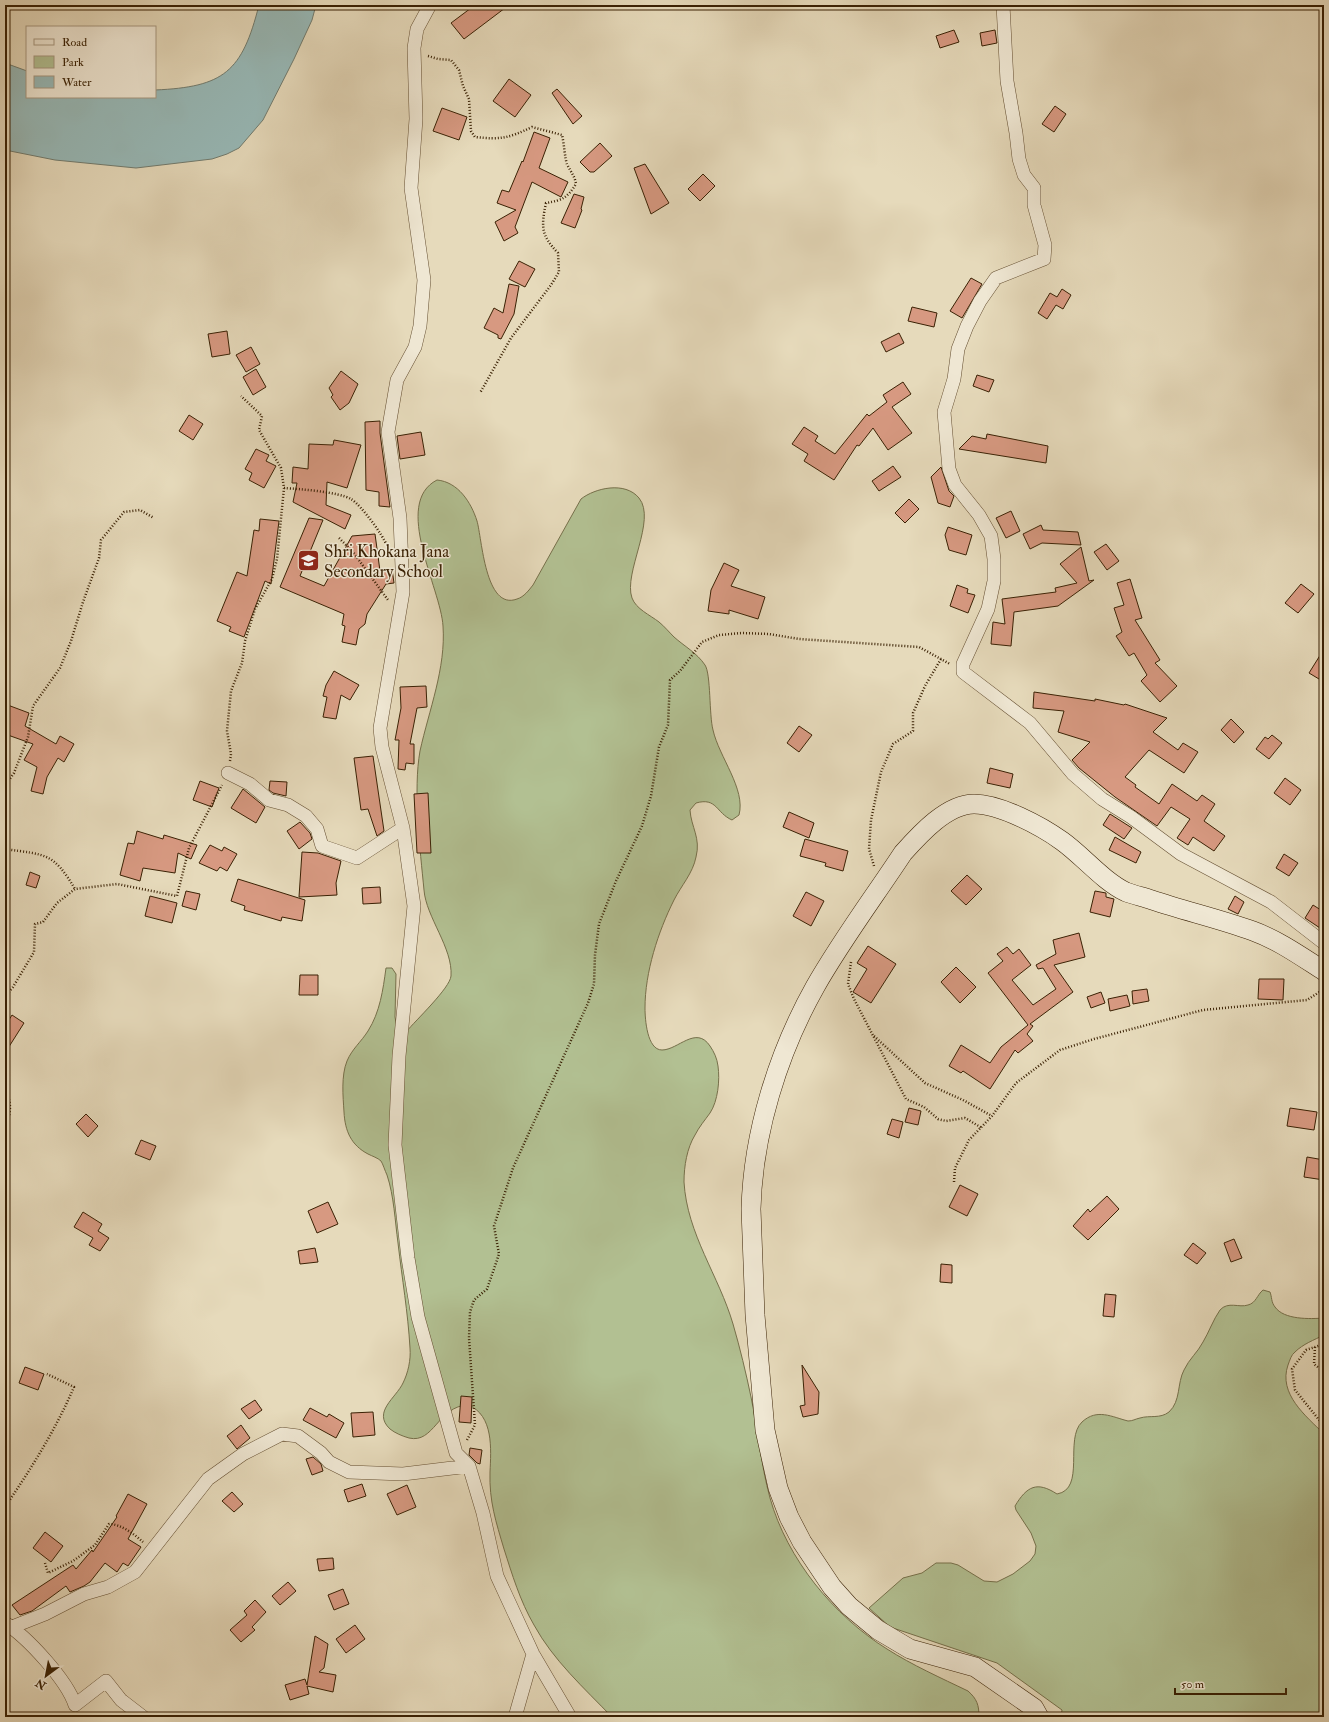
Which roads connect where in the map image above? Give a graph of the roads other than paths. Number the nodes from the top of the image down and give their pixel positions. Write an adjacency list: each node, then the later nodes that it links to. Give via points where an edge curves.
1 (430, 5): 4 (street, via 417,29 414,48 416,119 411,188 424,280 420,326 415,347 397,380 388,432 400,518 403,592 380,728 382,747)
2 (1003, 5): 5 (street, via 1007,80 1018,159 1024,175 1034,188 1034,205 1045,245 1044,259 996,278 980,300 958,348 954,379 944,412 949,469 955,485 979,515 991,536 994,559 994,581 988,609 963,664 963,672 1030,723 1073,774 1102,799 1181,854 1271,902)
3 (228, 773): 4 (street, via 250,784 269,800 288,805 306,816 317,829 322,846 343,854 357,858)
4 (403, 828): 7 (street, via 414,906 399,1056 395,1146 408,1258 418,1317 456,1453)
5 (1324, 943)
6 (1324, 971): 13 (main road, via 1254,931 1125,891 1062,841 1031,823 994,807 972,804 938,819 903,853 816,987 794,1030 772,1092 755,1166 751,1209 760,1385 773,1471 783,1503 809,1554 832,1587 858,1614 878,1630 910,1649 975,1667 1034,1708)
7 (469, 1466): 8 (street, via 403,1474 349,1472 329,1462 298,1436 282,1434 243,1454 208,1479 135,1572 108,1587 84,1594 45,1614); 9 (street, via 497,1576)
8 (8, 1625): 10 (street, via 44,1658 71,1692 75,1705 106,1681 121,1700)
9 (533, 1654): 11 (street); 12 (street)
10 (143, 1717)
11 (515, 1717)
12 (570, 1717)
13 (1039, 1717)

